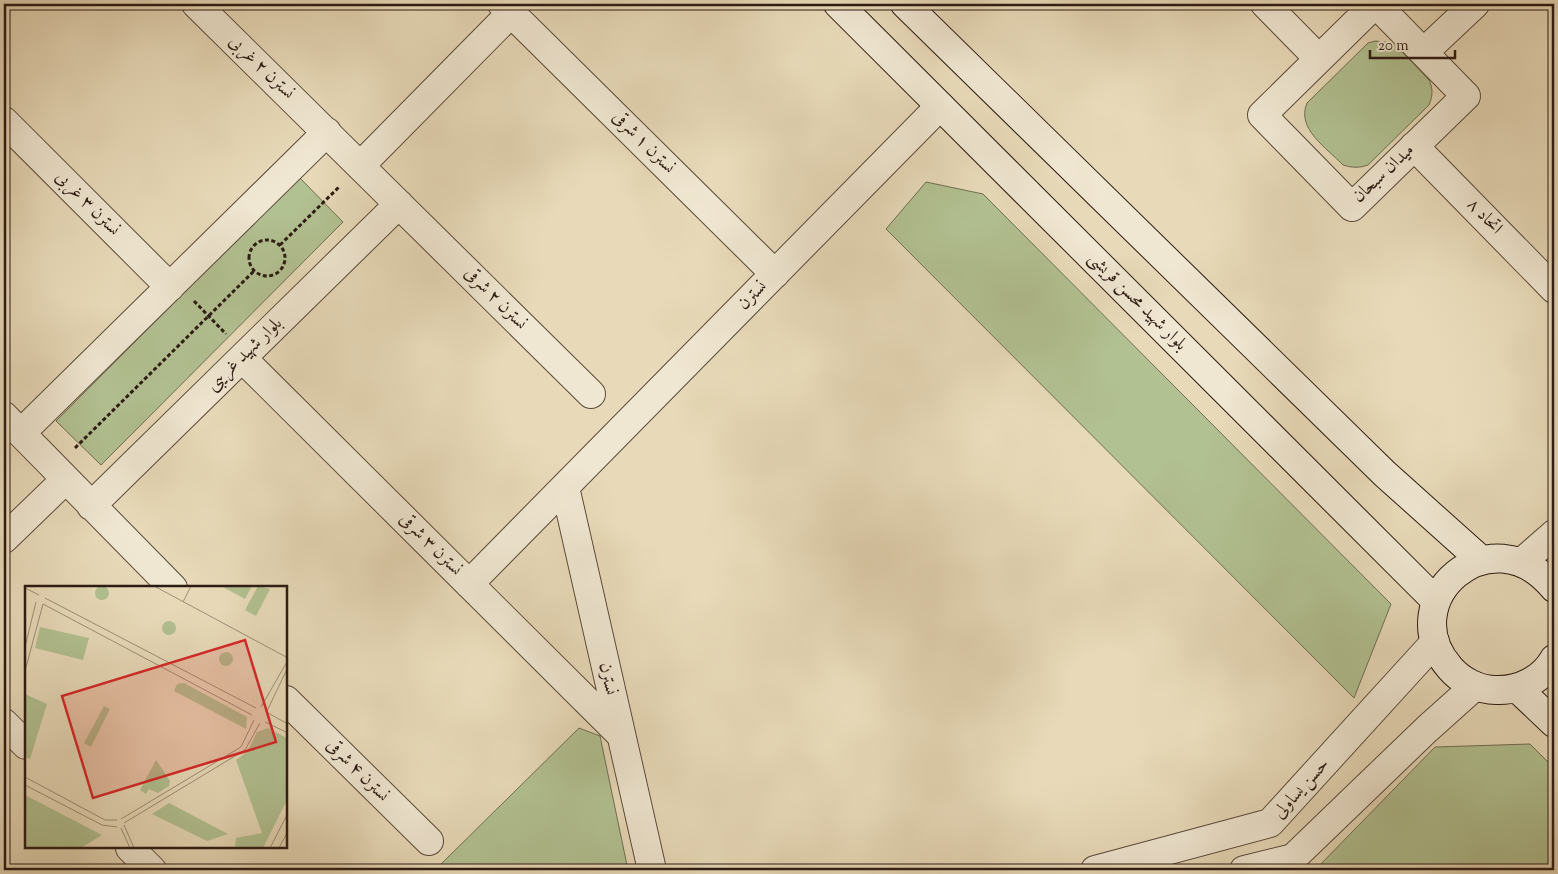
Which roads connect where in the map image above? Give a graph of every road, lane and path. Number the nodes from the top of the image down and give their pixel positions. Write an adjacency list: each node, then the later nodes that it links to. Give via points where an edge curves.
1 (196, 4): 12 (street, نسترن ۲ غربی)
2 (838, 4): 10 (street, بلوار شهید محسن قریشی)
3 (905, 4): 30 (street, via 1378,467)
4 (1265, 4): 9 (street)
5 (1376, 4): 8 (street, میدان سبحان); 9 (street, میدان سبحان)
6 (1475, 4): 8 (street)
7 (507, 8): 14 (street); 18 (street, نسترن ۱ شرقی)
8 (1424, 52): 13 (street, میدان سبحان, via 1466,96)
9 (1319, 59): 13 (street, میدان سبحان, via 1262,115 1352,207)
10 (940, 106): 18 (street, نسترن); 35 (street, بلوار شهید محسن قریشی)
11 (4, 120): 19 (street, نسترن ۳ غربی)
12 (327, 132): 14 (street, نسترن ۲ غربی); 19 (street)
13 (1414, 146): 20 (street, اتحاد ۸)
14 (360, 166): 15 (street, نسترن ۲ شرقی); 16 (path)
15 (399, 204): 22 (street, بلوار شهید غریبی); 23 (street, نسترن ۲ شرقی)
16 (280, 245): 17 (path, via 267,240 255,244 249,258); 17 (path, via 285,260 282,268 269,276)
17 (254, 271): 21 (path)
18 (775, 274): 26 (street, نسترن)
19 (170, 287): 21 (path, via 186,294); 24 (street)
20 (1554, 289)
21 (209, 315): 22 (path); 25 (path)
22 (242, 358): 27 (street, بلوار شهید غریبی); 32 (street, نسترن ۳ شرقی)
23 (591, 394)
24 (13, 424): 25 (street)
25 (60, 474): 27 (street); 29 (street)
26 (565, 487): 32 (street, نسترن); 43 (street, نسترن)
27 (91, 506): 33 (street)
28 (1554, 534): 31 (street)
29 (4, 539)
30 (1481, 560): 31 (street, via 1502,558); 35 (street, via 1462,568)
31 (1522, 562): 34 (street, via 1540,572)
32 (469, 584): 43 (street, نسترن ۳ شرقی)
33 (171, 586)
34 (1554, 588)
35 (1436, 601): 36 (street, via 1432,621)
36 (1434, 642): 38 (street, via 1443,660 1457,676); 49 (street, حسن یساولی, via 1270,823)
37 (1554, 659): 39 (street, via 1536,679)
38 (1475, 686): 39 (street, via 1496,690); 50 (street, via 1293,858)
39 (1517, 688): 42 (street)
40 (288, 702): 45 (street, نسترن ۴ شرقی)
41 (4, 723): 44 (street)
42 (1554, 723)
43 (619, 733): 48 (street, نسترن)
44 (25, 745)
45 (429, 841)
46 (131, 849): 47 (street)
47 (152, 870)
48 (652, 870)
49 (1095, 870)
50 (1244, 870)

